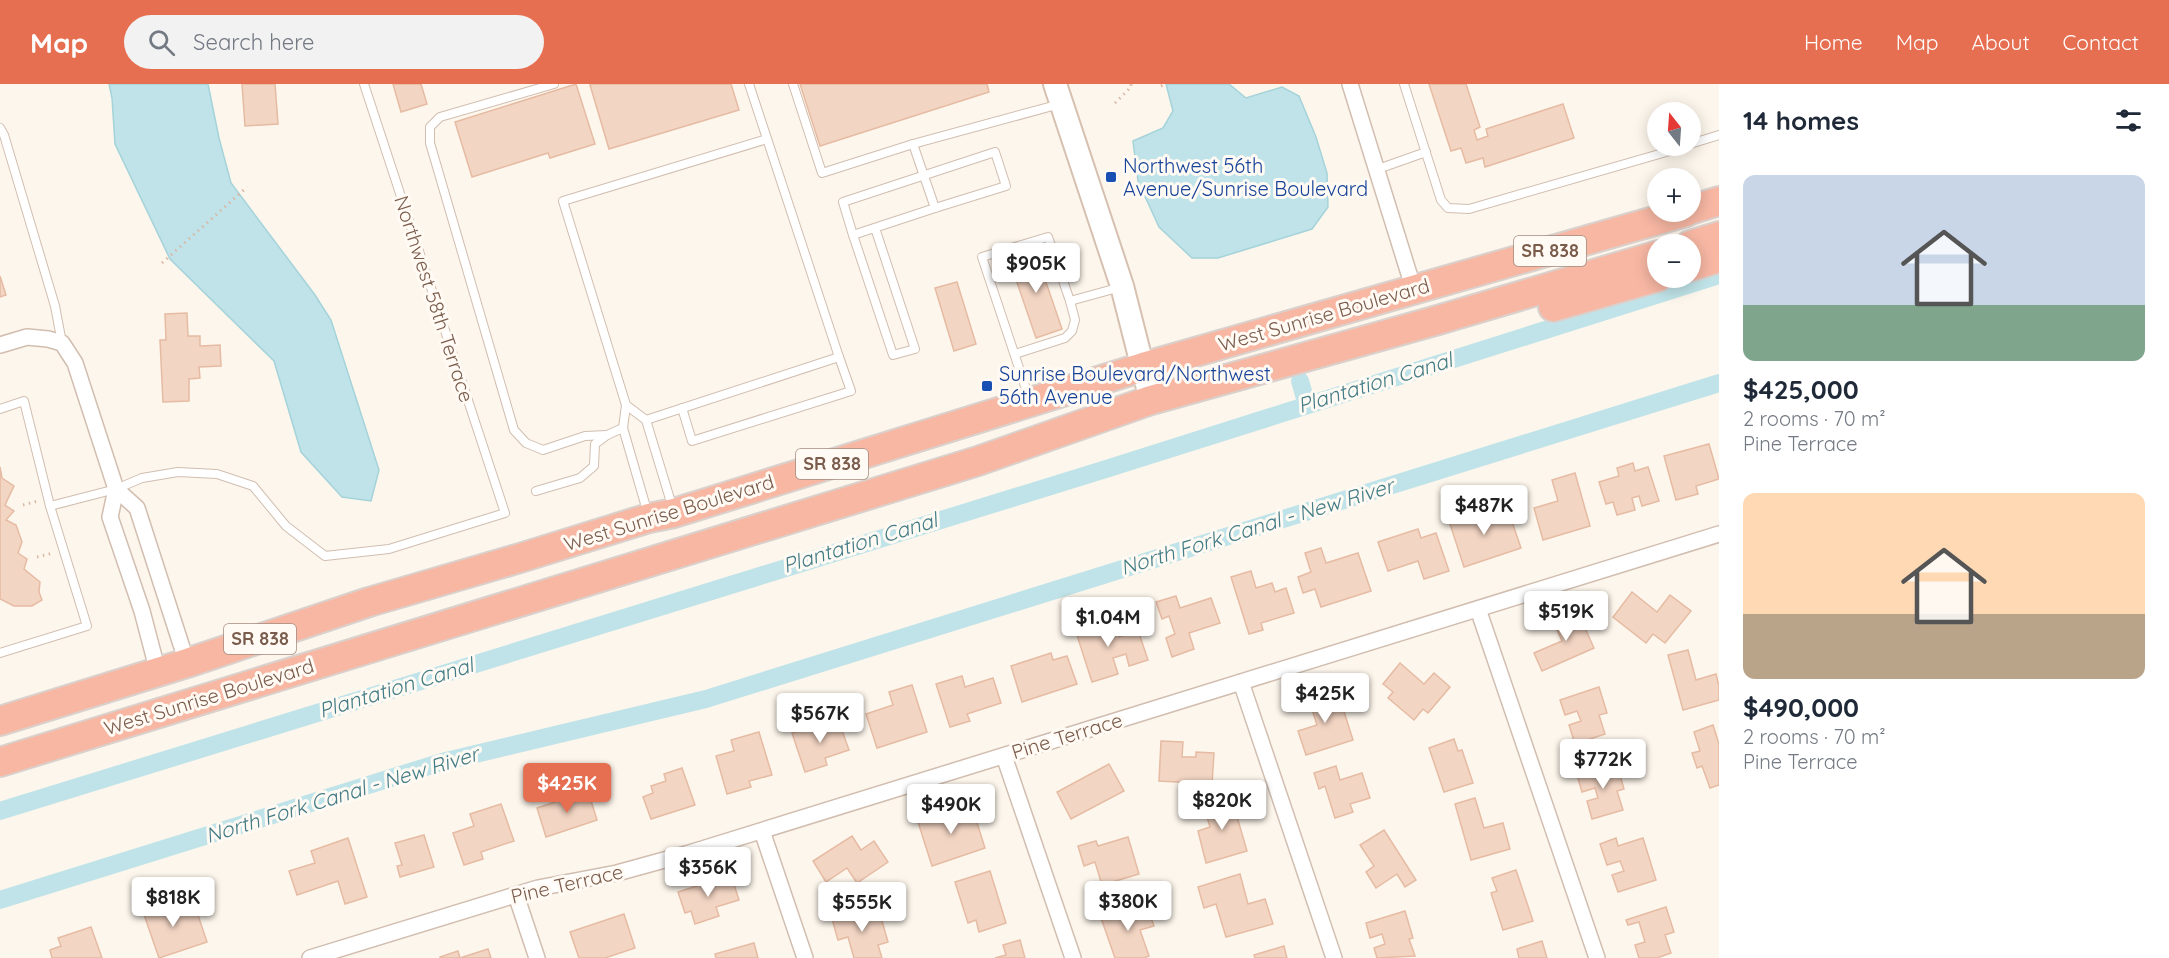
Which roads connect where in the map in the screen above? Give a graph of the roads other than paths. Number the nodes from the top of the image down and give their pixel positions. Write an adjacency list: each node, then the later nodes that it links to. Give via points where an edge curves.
1 (364, 84): 46 (lane, Northwest 58th Terrace, via 505,513 389,549 325,556 286,526 253,486 217,474 178,472 142,478)
2 (554, 84): 45 (lane, via 440,117 430,127 430,143 514,430 526,443 543,450 585,436)
3 (749, 84): 10 (lane)
4 (793, 84): 12 (lane, via 822,173)
5 (1350, 84): 15 (street)
6 (1404, 84): 13 (lane)
7 (1058, 94): 12 (lane); 29 (street)
8 (0, 128): 33 (lane, via 55,306)
9 (1719, 135): 11 (lane)
10 (767, 139): 36 (lane); 40 (lane, via 562,201)
11 (1701, 141)
12 (913, 144): 16 (lane)
13 (1426, 152): 14 (lane, via 1441,200 1448,208 1469,209); 15 (lane)
14 (1651, 156)
15 (1378, 169): 30 (street)
16 (923, 175): 19 (lane); 19 (lane, via 995,152 1006,186); 22 (lane, via 843,202)
17 (1719, 201): 18 (highway, West Sunrise Boulevard / SR 838)
18 (1701, 207)
19 (935, 208): 21 (lane)
20 (1650, 222): 30 (highway, West Sunrise Boulevard / SR 838)
21 (875, 228): 22 (lane); 22 (lane, via 915,349 893,355)
22 (853, 235)
23 (1719, 236): 24 (highway)
24 (1701, 242)
25 (1647, 258): 32 (highway, West Sunrise Boulevard / SR 838)
26 (1719, 258): 27 (highway)
27 (1701, 264)
28 (1647, 280): 32 (highway, via 1516,317)
29 (1122, 286): 31 (lane); 37 (street)
30 (1414, 290): 37 (highway, West Sunrise Boulevard / SR 838)
31 (1070, 301): 35 (lane, via 1075,320 1065,338); 35 (lane, via 1048,237 982,257)
32 (1438, 320): 38 (highway, West Sunrise Boulevard / SR 838)
33 (62, 343): 34 (street, via 27,337); 46 (street, via 75,363)
34 (0, 345)
35 (1015, 354): 39 (lane)
36 (839, 357): 41 (lane); 41 (lane, via 851,391 692,441)
37 (1143, 367): 38 (street); 39 (highway, West Sunrise Boulevard / SR 838)
38 (1151, 400): 51 (highway, West Sunrise Boulevard / SR 838, via 978,460)
39 (1031, 402): 49 (highway, West Sunrise Boulevard / SR 838)
40 (626, 405): 43 (lane); 44 (lane)
41 (682, 408): 43 (lane)
42 (0, 409): 48 (lane, via 24,401)
43 (646, 420): 49 (lane)
44 (623, 428): 45 (lane); 49 (lane)
45 (607, 435): 47 (lane, via 595,444 594,466 580,478)
46 (116, 489): 48 (lane); 55 (street, via 137,508); 56 (street, via 110,517)
47 (536, 490)
48 (50, 506): 54 (lane, via 87,626)
49 (662, 515): 51 (highway, via 658,533 624,544); 52 (highway, West Sunrise Boulevard / SR 838)
50 (1718, 539): 53 (street, Pine Terrace)
51 (566, 588): 58 (highway, West Sunrise Boulevard / SR 838)
52 (369, 602): 55 (highway, West Sunrise Boulevard / SR 838); 58 (highway, via 342,628 218,667 212,674)
53 (1478, 609): 57 (street, Pine Terrace); 70 (street)
54 (0, 653)
55 (188, 663): 56 (highway, West Sunrise Boulevard / SR 838); 60 (highway, via 168,688)
56 (158, 672): 59 (highway, West Sunrise Boulevard / SR 838)
57 (1240, 682): 61 (street, Pine Terrace); 69 (street)
58 (206, 698): 62 (highway, West Sunrise Boulevard / SR 838)
59 (0, 721)
60 (0, 741)
61 (1004, 756): 63 (street, Pine Terrace); 68 (street)
62 (0, 762)
63 (762, 831): 64 (street, Pine Terrace, via 641,867); 67 (street)
64 (516, 895): 65 (street, Pine Terrace); 66 (street)
65 (310, 958)
66 (537, 958)
67 (805, 958)
68 (1073, 958)
69 (1334, 958)
70 (1597, 958)

